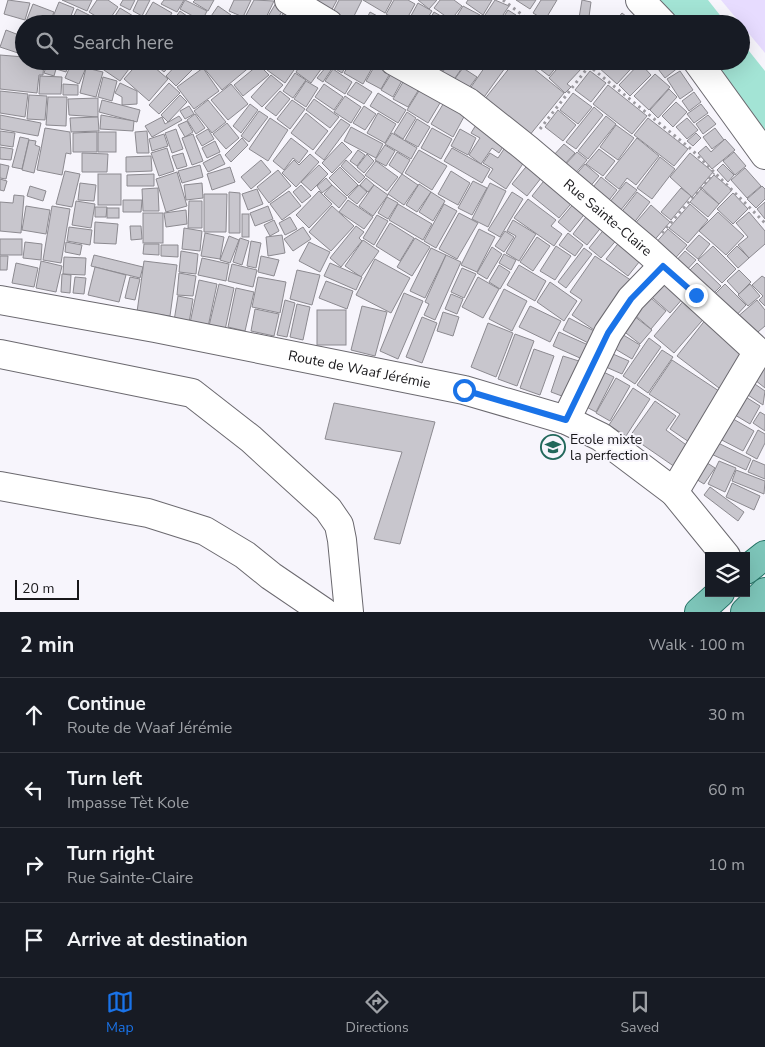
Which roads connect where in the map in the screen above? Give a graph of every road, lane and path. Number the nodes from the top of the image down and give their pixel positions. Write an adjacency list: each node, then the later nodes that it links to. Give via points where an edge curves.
1 (289, 0): 4 (street)
2 (503, 0): 5 (path)
3 (640, 0): 6 (street)
4 (314, 15)
5 (522, 15)
6 (654, 15)
7 (410, 70): 11 (street, Rue Sainte-Claire, via 468,102)
8 (587, 70): 11 (path)
9 (595, 70): 13 (path, via 691,149)
10 (703, 70): 12 (street)
11 (526, 148): 15 (street, Rue Sainte-Claire)
12 (765, 155)
13 (714, 173): 14 (path); 15 (path)
14 (765, 223)
15 (655, 259): 18 (street, via 608,333); 20 (street, Rue Sainte-Claire, via 754,348 754,358)
16 (0, 300): 18 (street, Route de Waaf Jérémie, via 464,390)
17 (0, 354): 26 (street, via 192,394 251,439 328,509 339,525)
18 (566, 420): 20 (street, Route de Waaf Jérémie, via 601,437)
19 (0, 486): 25 (street, via 148,513 205,531 245,555)
20 (674, 492): 21 (street, Route de Waaf Jérémie)
21 (723, 552)
22 (765, 555): 23 (main road)
23 (750, 567)
24 (716, 597): 27 (main road)
25 (324, 612)
26 (350, 612)
27 (699, 612)

